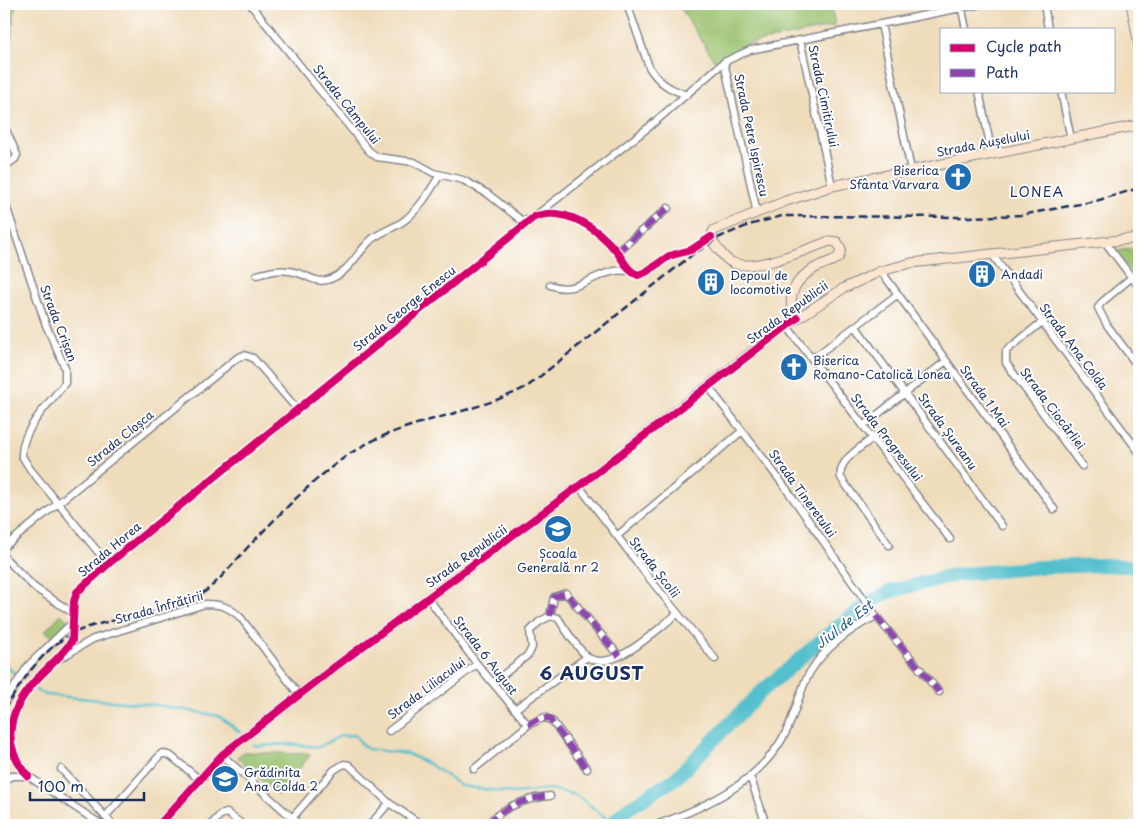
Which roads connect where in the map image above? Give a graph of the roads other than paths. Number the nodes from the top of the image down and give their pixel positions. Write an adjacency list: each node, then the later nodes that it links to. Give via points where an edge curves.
1 (250, 4): 22 (street, Strada Câmpului, via 369,151 377,157 414,162)
2 (627, 4): 15 (street, via 655,76 662,84)
3 (981, 4): 6 (street)
4 (1044, 4): 9 (street)
5 (1131, 4): 11 (main road)
6 (961, 6): 7 (street); 8 (street)
7 (881, 24): 10 (street); 21 (street)
8 (966, 28)
9 (1048, 28)
10 (800, 40): 12 (street, via 750,50); 23 (street, Strada Cimitirului)
11 (1139, 45)
12 (724, 62): 15 (street, Strada George Enescu); 26 (street, Strada Petre Ispirescu)
13 (979, 92): 19 (street)
14 (1061, 92): 18 (street)
15 (687, 95): 27 (street, Strada George Enescu)
16 (1139, 125): 18 (main road, Strada Aușelului)
17 (7, 132): 20 (street, via 16,157)
18 (1071, 139): 19 (main road, Strada Aușelului)
19 (992, 154): 21 (main road, Strada Aușelului)
20 (4, 167)
21 (911, 170): 23 (main road, Strada Aușelului)
22 (440, 175): 27 (street, Strada Câmpului, via 469,183 521,220); 35 (street, via 419,206 404,220 370,240 337,276 314,280 279,270)
23 (832, 186): 26 (main road, Strada Aușelului)
24 (4, 200): 56 (street, Strada Crișan, via 46,325 65,368 65,383 32,426 21,449 30,469)
25 (668, 208): 31 (street)
26 (757, 213): 28 (main road, Strada Aușelului, via 716,228)
27 (529, 221): 31 (street, via 546,212 566,215 597,233); 49 (street, Strada George Enescu)
28 (711, 237): 33 (street, via 691,250 668,256 642,274); 40 (main road, via 730,262 741,264 764,262 830,241 838,242 841,249 838,257 809,271 793,288 790,299)
29 (1139, 238): 30 (main road, Strada Republicii)
30 (1105, 242): 32 (main road, Strada Republicii); 36 (street)
31 (617, 252): 33 (street)
32 (991, 253): 34 (main road, Strada Republicii, via 919,262); 41 (street, Strada Ana Colda)
33 (630, 271): 37 (street, via 615,271 581,286)
34 (881, 271): 39 (street, Strada 1 Mai); 40 (main road, Strada Republicii, via 838,291)
35 (257, 275)
36 (1132, 277): 38 (street); 46 (street, via 1098,308)
37 (550, 285)
38 (1139, 287)
39 (898, 294): 43 (street); 45 (street, Strada 1 Mai)
40 (797, 318): 42 (main road, Strada Republicii)
41 (1042, 322): 53 (street, Strada Ana Colda); 54 (street, Strada Ciocârliei, via 1006,352 1006,363)
42 (786, 325): 44 (street, Strada Progresului); 47 (main road, Strada Republicii)
43 (856, 326): 44 (street); 48 (street, Strada Șureanu)
44 (812, 359): 50 (street, Strada Progresului)
45 (946, 361): 48 (street); 57 (street, Strada 1 Mai)
46 (1139, 368)
47 (708, 386): 51 (street, Strada Tineretului); 55 (main road, Strada Republicii)
48 (906, 392): 50 (street); 58 (street, Strada Șureanu)
49 (297, 409): 56 (street, Strada Cloșca, via 252,358 248,355 237,358); 64 (street, Strada Horea)
50 (864, 425): 52 (street, Strada Progresului)
51 (742, 431): 59 (street); 68 (street, Strada Tineretului)
52 (874, 437): 60 (street, Strada Progresului); 61 (street, via 843,463 839,472 840,478)
53 (1139, 452)
54 (1082, 466)
55 (579, 486): 59 (street, Strada Școlii); 65 (main road, Strada Republicii)
56 (58, 502): 62 (street, Strada Cloșca); 64 (street, Strada Crișan)
57 (1054, 509)
58 (1002, 526)
59 (617, 536): 67 (street, Strada Școlii)
60 (950, 539)
61 (890, 545)
62 (4, 547)
63 (4, 558): 66 (street, via 35,588)
64 (108, 564): 66 (street, Strada Horea, via 77,592)
65 (428, 598): 75 (street, Strada 6 August); 78 (main road, Strada Republicii)
66 (73, 613): 70 (street, Strada Horea)
67 (677, 614): 71 (street); 73 (street, Strada Școlii)
68 (875, 614): 77 (street, Strada Tineretului); 88 (street, via 835,643 813,668 786,732)
69 (550, 616): 71 (street, via 554,597 566,593); 72 (street, via 558,618); 76 (street, via 530,631 532,647 529,654)
70 (74, 621): 74 (street, Strada Horea, via 72,641); 79 (street, via 28,666)
71 (619, 656): 72 (street, via 598,661)
72 (587, 657): 80 (street)
73 (715, 659)
74 (51, 664): 78 (street, Strada Înfrățirii, via 93,639 205,604 220,604 242,618); 87 (street, Strada Horea, via 33,683 10,724 9,745 15,760)
75 (477, 664): 76 (street, Strada 6 August); 82 (street, Strada Liliacului)
76 (493, 684): 80 (street, Strada 6 August)
77 (939, 692)
78 (299, 695): 83 (main road, Strada Republicii)
79 (4, 704)
80 (515, 708): 81 (street, Strada 6 August)
81 (528, 725): 85 (street); 86 (street, via 540,718 549,718)
82 (389, 731)
83 (222, 755): 89 (main road, Strada Republicii); 94 (street)
84 (61, 769): 93 (street)
85 (474, 769)
86 (587, 769)
87 (28, 776): 90 (street, via 11,776); 95 (street)
88 (750, 776): 105 (street, via 724,795); 106 (street)
89 (200, 780): 93 (street, via 171,756 162,753); 97 (main road, Strada Republicii)
90 (4, 782)
91 (550, 796): 104 (street, via 532,798 512,806)
92 (389, 803): 94 (street, via 349,765 344,764 334,770); 102 (street); 103 (street)
93 (105, 817): 96 (street)
94 (292, 818): 100 (street); 101 (street)
95 (102, 825)
96 (113, 825)
97 (159, 825)
98 (211, 825): 99 (street, via 220,815 230,814)
99 (244, 825)
100 (286, 825)
101 (300, 825)
102 (370, 825)
103 (422, 825)
104 (487, 825)
105 (656, 825)
106 (766, 825)

